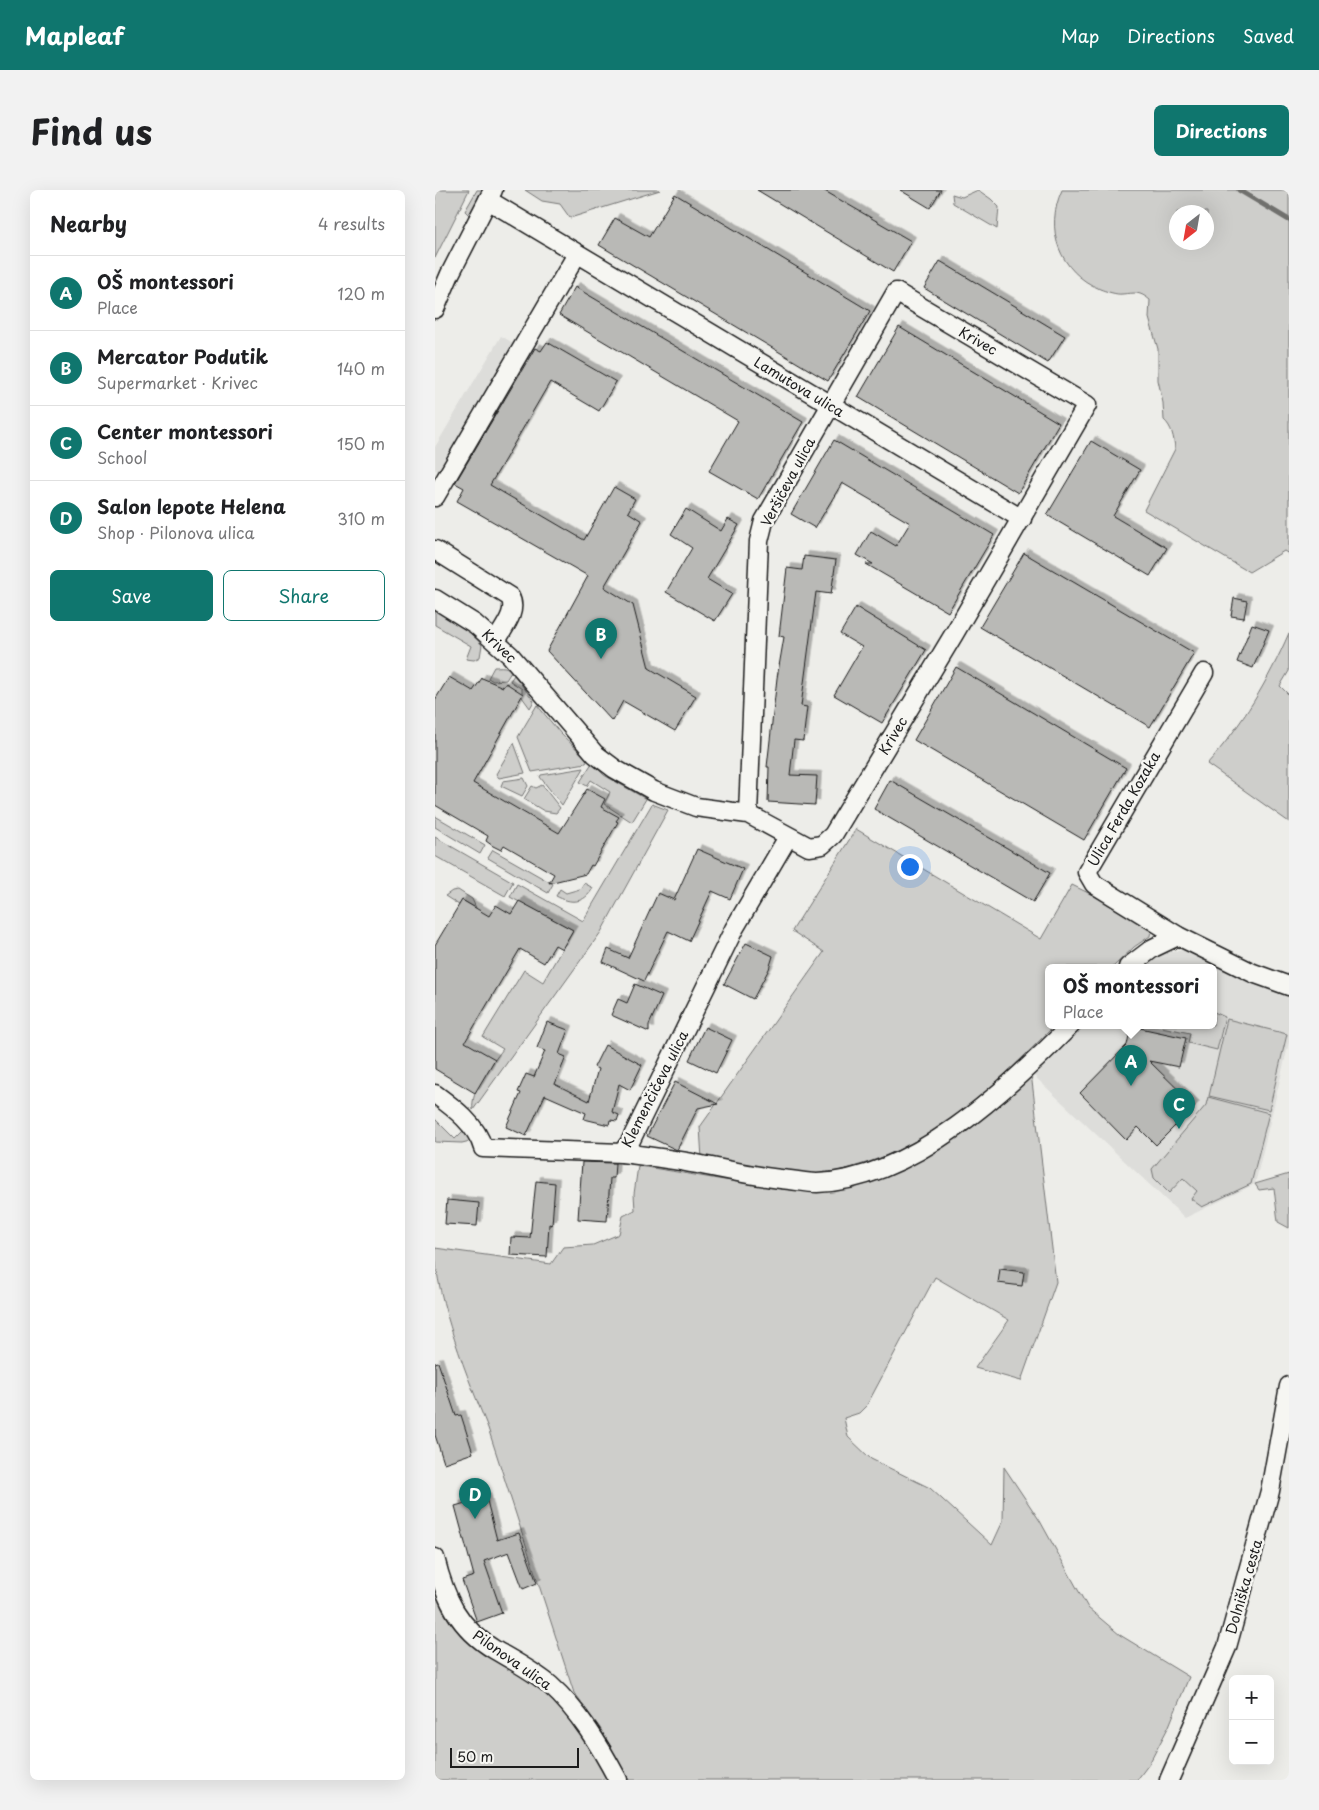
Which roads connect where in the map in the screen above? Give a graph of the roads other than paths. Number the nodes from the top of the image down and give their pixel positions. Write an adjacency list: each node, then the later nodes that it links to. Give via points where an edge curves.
1 (491, 195): 2 (street, Lamutova ulica); 4 (street)
2 (577, 254): 5 (street, Lamutova ulica); 6 (street)
3 (896, 292): 5 (street, Veršičeva ulica); 7 (street, Krivec, via 1087,405)
4 (435, 309)
5 (829, 406): 7 (street, Lamutova ulica); 12 (street, Veršičeva ulica, via 764,521 759,541)
6 (435, 497)
7 (1022, 518): 13 (street, Krivec, via 833,834 821,845 809,847)
8 (435, 550): 10 (street, via 511,597 512,613)
9 (435, 599): 10 (street, Krivec)
10 (496, 641): 12 (street, Krivec, via 595,754 615,769 654,791 696,807)
11 (1204, 672): 14 (street, Ulica Ferda Kozaka, via 1087,872 1094,884)
12 (748, 814): 13 (street, Krivec)
13 (788, 837): 19 (street, Klemenčičeva ulica, via 734,928)
14 (1178, 936): 15 (street, via 1153,948); 16 (street, Ulica Ferda Kozaka, via 1253,973)
15 (1132, 964)
16 (1289, 986)
17 (1067, 1029): 19 (street, via 1019,1077 961,1123 890,1166 861,1175 816,1183)
18 (435, 1094): 19 (street, Klemenčičeva ulica, via 478,1134 483,1148)
19 (622, 1153)
20 (1289, 1386): 23 (street, Dolniška cesta, via 1270,1491 1227,1647)
21 (435, 1558): 22 (street, Pilonova ulica, via 447,1600 460,1620 476,1637 536,1674 565,1700)
22 (618, 1780)
23 (1169, 1780)

